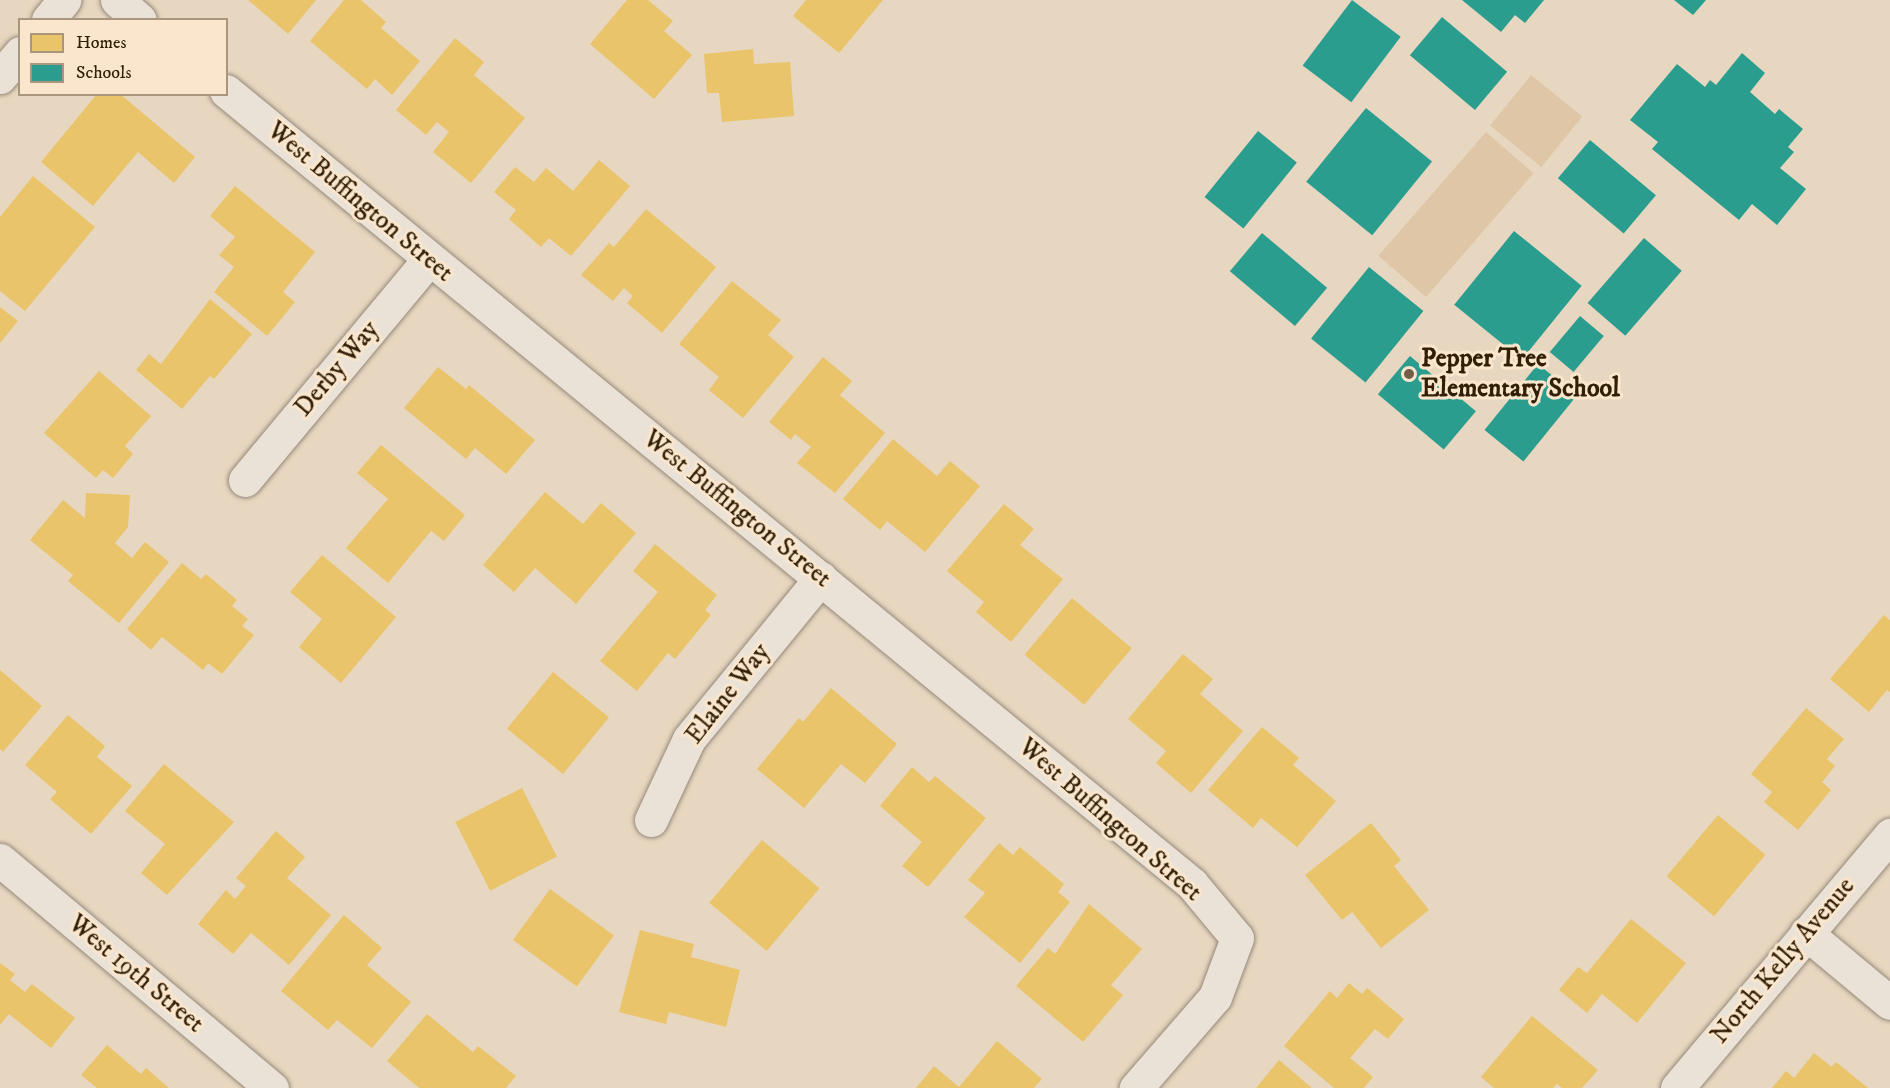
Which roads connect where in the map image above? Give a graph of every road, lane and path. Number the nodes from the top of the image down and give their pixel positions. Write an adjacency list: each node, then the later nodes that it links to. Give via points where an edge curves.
1 (64, 0): 3 (street)
2 (117, 0): 4 (street)
3 (50, 18)
4 (138, 18)
5 (18, 55): 6 (street)
6 (0, 77)
7 (228, 93): 8 (street, West Buffington Street)
8 (429, 259): 9 (street, Derby Way); 10 (street, West Buffington Street)
9 (244, 480)
10 (821, 578): 11 (street, Elaine Way, via 689,739); 17 (street, West Buffington Street, via 1192,884 1237,938 1215,997)
11 (651, 820)
12 (1890, 835): 14 (street, North Kelly Avenue)
13 (0, 860): 16 (street, West 19th Street)
14 (1806, 933): 15 (street); 18 (street, North Kelly Avenue)
15 (1890, 1004)
16 (272, 1088)
17 (1136, 1088)
18 (1677, 1088)

